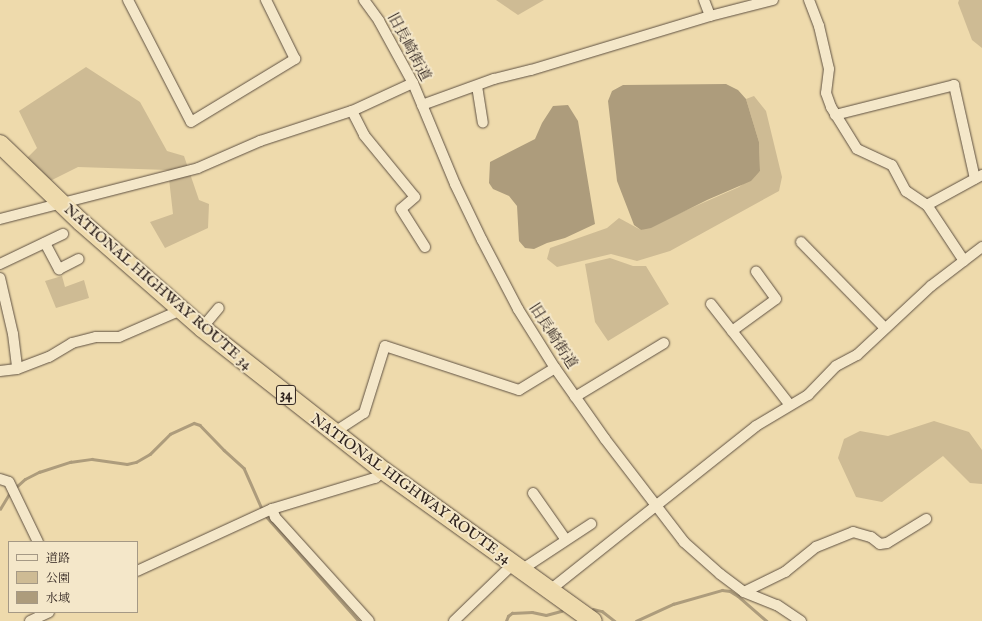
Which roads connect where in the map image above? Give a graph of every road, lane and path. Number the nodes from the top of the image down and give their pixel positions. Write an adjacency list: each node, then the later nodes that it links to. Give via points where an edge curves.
1 (128, 0): 2 (street, via 190,122 295,59)
2 (266, 0)
3 (364, 0): 8 (street, 旧長崎街道, via 379,21)
4 (704, 0): 7 (street)
5 (773, 0): 7 (street)
6 (809, 0): 12 (street, via 819,26 829,69 826,94)
7 (710, 16): 9 (street)
8 (413, 83): 10 (street, 旧長崎街道); 11 (street)
9 (477, 86): 10 (street); 13 (street)
10 (422, 105): 36 (street, 旧長崎街道, via 482,240 518,309)
11 (352, 110): 16 (street, via 260,141 198,168); 22 (street, via 364,135 415,197 401,209)
12 (835, 114): 15 (street, via 954,85); 17 (street, via 857,149 892,166 906,191)
13 (484, 124)
14 (0, 144): 16 (highway, NATIONAL HIGHWAY ROUTE 34 / 34)
15 (978, 177): 17 (street)
16 (62, 203): 18 (street); 31 (highway, NATIONAL HIGHWAY ROUTE 34 / 34)
17 (927, 205): 25 (street)
18 (0, 219)
19 (63, 234): 21 (street)
20 (802, 242): 33 (street)
21 (45, 243): 24 (street, via 59,269); 26 (street)
22 (425, 247)
23 (982, 247): 25 (street)
24 (79, 259)
25 (964, 261): 33 (street, via 931,286)
26 (0, 264)
27 (756, 271): 34 (street, via 776,299)
28 (0, 278): 37 (street, via 13,334)
29 (711, 304): 34 (street)
30 (219, 308): 32 (street)
31 (181, 310): 32 (highway, NATIONAL HIGHWAY ROUTE 34 / 34); 37 (street, via 119,337 96,337 72,343 49,357)
32 (202, 328): 41 (highway, NATIONAL HIGHWAY ROUTE 34 / 34)
33 (885, 328): 40 (street, via 857,355 836,366 808,395)
34 (732, 331): 40 (street)
35 (664, 343): 39 (street)
36 (555, 368): 39 (street, 旧長崎街道); 41 (street, via 520,390 385,346 364,413)
37 (17, 369): 38 (street)
38 (0, 372)
39 (576, 397): 45 (street, 旧長崎街道)
40 (790, 405): 45 (street, via 756,426)
41 (333, 433): 42 (highway, NATIONAL HIGHWAY ROUTE 34 / 34)
42 (384, 471): 46 (street, via 375,478); 51 (highway, NATIONAL HIGHWAY ROUTE 34 / 34)
43 (4, 480): 50 (street, via 17,497)
44 (533, 492): 49 (street)
45 (656, 507): 53 (street); 54 (street, 旧長崎街道, via 684,542)
46 (272, 509): 52 (street); 57 (street, via 274,517)
47 (926, 519): 54 (street, via 887,543 880,544 870,536 853,532 816,547 785,572)
48 (591, 524): 49 (street)
49 (566, 540): 51 (street)
50 (38, 541)
51 (517, 567): 53 (highway, NATIONAL HIGHWAY ROUTE 34 / 34); 58 (street)
52 (138, 571)
53 (550, 590): 59 (highway, NATIONAL HIGHWAY ROUTE 34 / 34)
54 (744, 592): 60 (street, 旧長崎街道, via 777,605)
55 (47, 613): 56 (street)
56 (30, 621)
57 (369, 621)
58 (454, 621)
59 (593, 621)
60 (801, 621)

